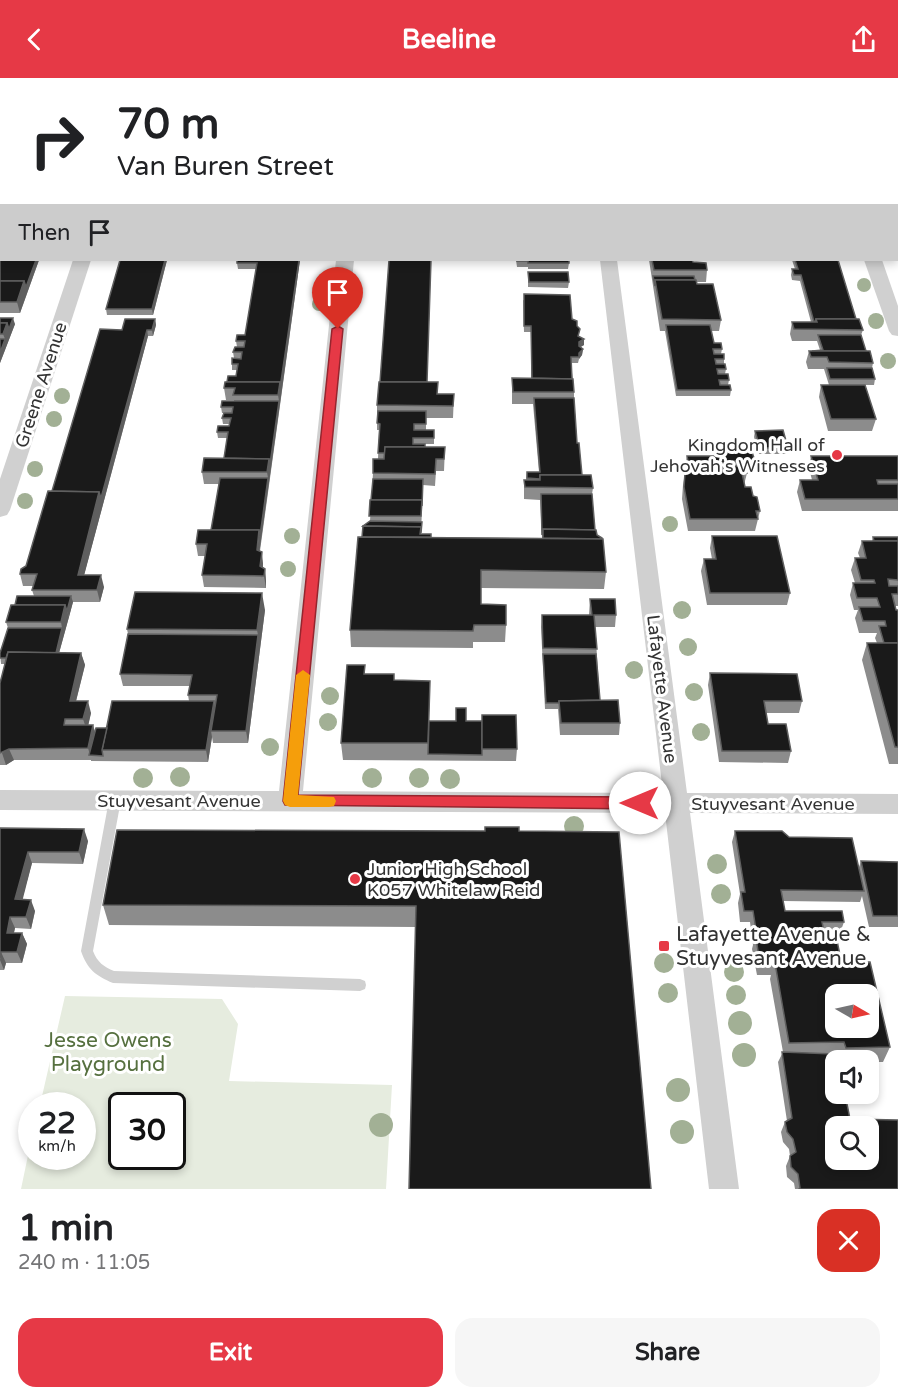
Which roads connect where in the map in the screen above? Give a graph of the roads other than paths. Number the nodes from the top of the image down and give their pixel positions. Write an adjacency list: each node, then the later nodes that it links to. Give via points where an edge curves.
1 (82, 261): 6 (street, Greene Avenue)
2 (345, 261): 9 (street)
3 (609, 261): 10 (street, Lafayette Avenue)
4 (873, 261): 5 (street)
5 (898, 332)
6 (0, 510)
7 (0, 800): 8 (street, Stuyvesant Avenue)
8 (115, 800): 9 (street, Stuyvesant Avenue); 12 (lane, via 87,951 99,972 113,977)
9 (290, 801): 10 (street, Stuyvesant Avenue)
10 (677, 803): 11 (street, Stuyvesant Avenue); 13 (street, Lafayette Avenue)
11 (898, 804)
12 (360, 985)
13 (724, 1189)

